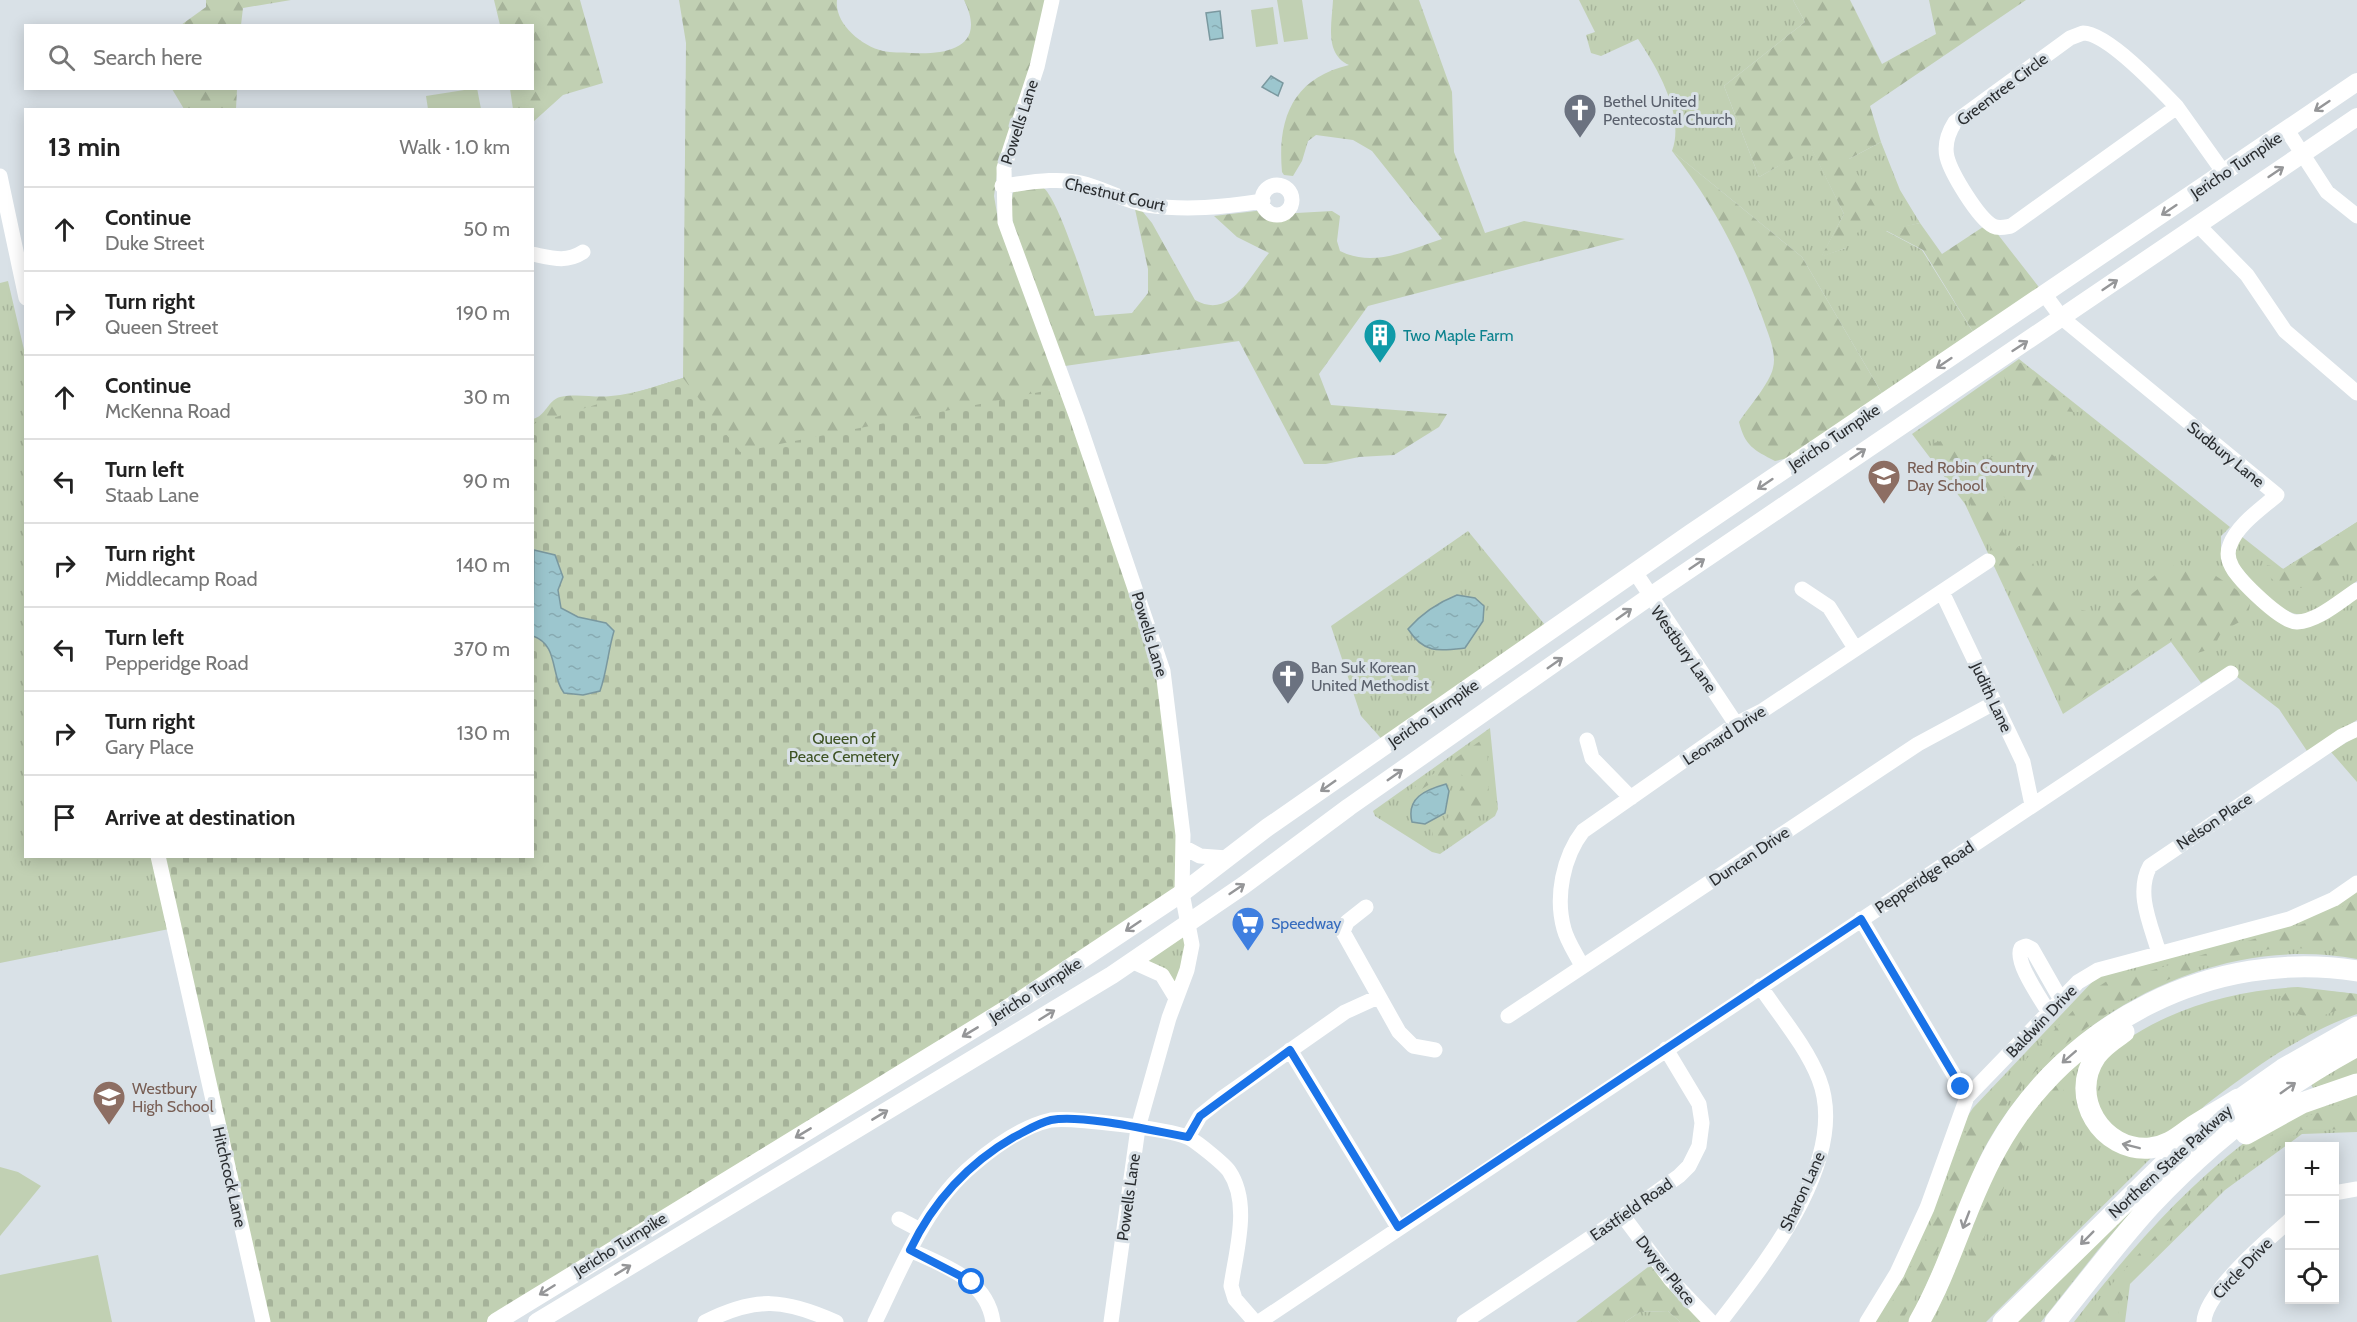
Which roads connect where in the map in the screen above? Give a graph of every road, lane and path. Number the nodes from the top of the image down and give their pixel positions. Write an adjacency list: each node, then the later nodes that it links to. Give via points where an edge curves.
1 (1052, 0): 9 (street, Powells Lane, via 1037,68 1007,153)
2 (2357, 82): 5 (main road, Jericho Turnpike, one-way to 5)
3 (2177, 107): 3 (street, Greentree Circle, via 2108,44 2083,33 2070,38 1955,122 1946,140 1947,156 1981,216 1992,226 2011,226); 7 (street, Greentree Circle)
4 (2357, 117): 6 (main road, Jericho Turnpike)
5 (2287, 130): 6 (street); 7 (main road, Jericho Turnpike)
6 (2304, 153): 11 (street, via 2327,192); 12 (main road, Jericho Turnpike, one-way to 6)
7 (2224, 173): 16 (main road, Jericho Turnpike, one-way to 16)
8 (0, 176): 15 (street)
9 (1002, 186): 10 (street, Chestnut Court, via 1068,181 1144,204 1169,207 1205,208); 33 (street, Powells Lane, via 1011,243 1077,418 1164,671)
10 (1263, 201)
11 (2357, 216)
12 (2198, 225): 17 (main road, Jericho Turnpike, one-way to 12); 18 (street, via 2247,275 2285,331)
13 (583, 252): 14 (street, via 562,260)
14 (534, 254)
15 (24, 289)
16 (2045, 295): 17 (street, Sudbury Lane); 20 (main road, Jericho Turnpike, one-way to 20)
17 (2062, 318): 22 (street, Sudbury Lane, via 2277,495 2236,532 2228,548 2229,559 2244,583 2294,623 2307,621); 24 (main road, Jericho Turnpike, one-way to 17)
18 (2356, 389)
19 (1988, 561): 23 (street, Leonard Drive)
20 (1635, 572): 24 (street, Westbury Lane); 35 (main road, Jericho Turnpike, one-way to 35)
21 (1802, 590): 25 (street, via 1829,607)
22 (2357, 590)
23 (1942, 592): 25 (street, Leonard Drive); 27 (street, Judith Lane)
24 (1649, 597): 28 (street, Westbury Lane); 40 (main road, Jericho Turnpike, one-way to 24)
25 (1856, 648): 28 (street, Leonard Drive)
26 (2231, 673): 32 (street, Pepperidge Road)
27 (1994, 703): 32 (street, Judith Lane, via 2023,762); 43 (street, Duncan Drive, via 1918,744)
28 (1736, 724): 31 (street, Leonard Drive)
29 (2357, 729): 41 (street, Nelson Place, via 2150,866 2142,890)
30 (1587, 740): 31 (street, via 1592,758)
31 (1631, 798): 43 (street, Leonard Drive, via 1583,831 1571,850 1559,906 1564,931)
32 (2032, 805): 39 (street, Pepperidge Road)
33 (1183, 847): 35 (street, via 1200,856); 37 (street, Powells Lane)
34 (158, 858): 71 (street, Hitchcock Lane)
35 (1227, 858): 37 (main road, Jericho Turnpike)
36 (2357, 883): 41 (street, Baldwin Drive, via 2334,899 2289,919)
37 (1182, 893): 40 (street, Powells Lane); 72 (main road, Jericho Turnpike, one-way to 72, via 1018,1002)
38 (1366, 907): 47 (street, via 1347,922 1343,932)
39 (1861, 919): 46 (street, Pepperidge Road); 58 (street)
40 (1189, 922): 42 (main road, Jericho Turnpike); 48 (street, Powells Lane, via 1192,945)
41 (2159, 953): 49 (street, Baldwin Drive, via 2088,974)
42 (1131, 961): 48 (street, via 1162,975); 73 (main road, Jericho Turnpike, one-way to 42)
43 (1582, 966): 51 (street, Duncan Drive)
44 (2357, 971): 84 (highway, one-way to 84, via 2276,968 2215,978 2141,1007 2083,1045 2040,1085 2005,1133)
45 (2357, 984): 59 (highway, one-way to 45, via 2192,1126 2175,1141 2137,1148 2116,1141 2098,1125 2089,1110 2085,1091 2090,1068 2105,1047 2133,1026 2171,1007 2210,993 2263,982 2321,980)
46 (1760, 986): 54 (street, Pepperidge Road); 82 (street, Sharon Lane, via 1819,1079 1826,1107 1826,1134 1816,1167 1787,1227)
47 (1378, 997): 55 (street, via 1345,1012); 56 (street, via 1408,1042)
48 (1176, 998): 60 (street, Powells Lane)
49 (2061, 1000): 50 (street, Baldwin Drive); 50 (street, via 2032,949 2021,948 2018,954 2022,965)
50 (2049, 1013): 58 (street, Baldwin Drive)
51 (1508, 1016)
52 (2357, 1027): 59 (highway, Northern State Parkway, via 2298,1059)
53 (2357, 1046): 86 (highway, Northern State Parkway, one-way to 53, via 2128,1231 2203,1154 2284,1091)
54 (1666, 1049): 64 (street, Eastfield Road, via 1699,1104 1699,1146 1679,1176); 67 (street, Pepperidge Road)
55 (1290, 1050): 61 (street, via 1200,1116); 67 (street)
56 (1435, 1050)
57 (2357, 1084): 87 (highway, via 2290,1108 2210,1160 2148,1221)
58 (1967, 1097): 83 (street, Baldwin Drive, via 1928,1208 1897,1273)
59 (2238, 1099): 85 (highway, Northern State Parkway, one-way to 85, via 2148,1179)
60 (1138, 1128): 61 (street); 68 (street, via 1068,1119 1035,1126 973,1165 950,1187); 78 (street, Powells Lane)
61 (1188, 1137): 79 (street, via 1229,1170 1238,1190 1240,1221 1231,1286 1235,1299)
62 (2357, 1189): 63 (street)
63 (2339, 1192)
64 (1623, 1216): 70 (street, Eastfield Road); 81 (street, Dwyer Place, via 1671,1280)
65 (898, 1219): 68 (street)
66 (2285, 1224): 88 (street, Circle Drive, via 2215,1294)
67 (1398, 1227): 79 (street, Pepperidge Road)
68 (920, 1230): 69 (street)
69 (910, 1250): 76 (street); 77 (street, via 972,1282 983,1294)
70 (1486, 1316): 80 (street, Eastfield Road)
71 (262, 1322)
72 (496, 1322)
73 (537, 1322)
74 (705, 1322): 75 (street, via 742,1306 763,1303 794,1305)
75 (836, 1322)
76 (875, 1322)
77 (993, 1322)
78 (1110, 1322)
79 (1257, 1322)
80 (1464, 1322)
81 (1711, 1322)
82 (1720, 1322)
83 (1867, 1322)
84 (1919, 1322)
85 (2002, 1322)
86 (2055, 1322)
87 (2066, 1322)
88 (2204, 1322)

